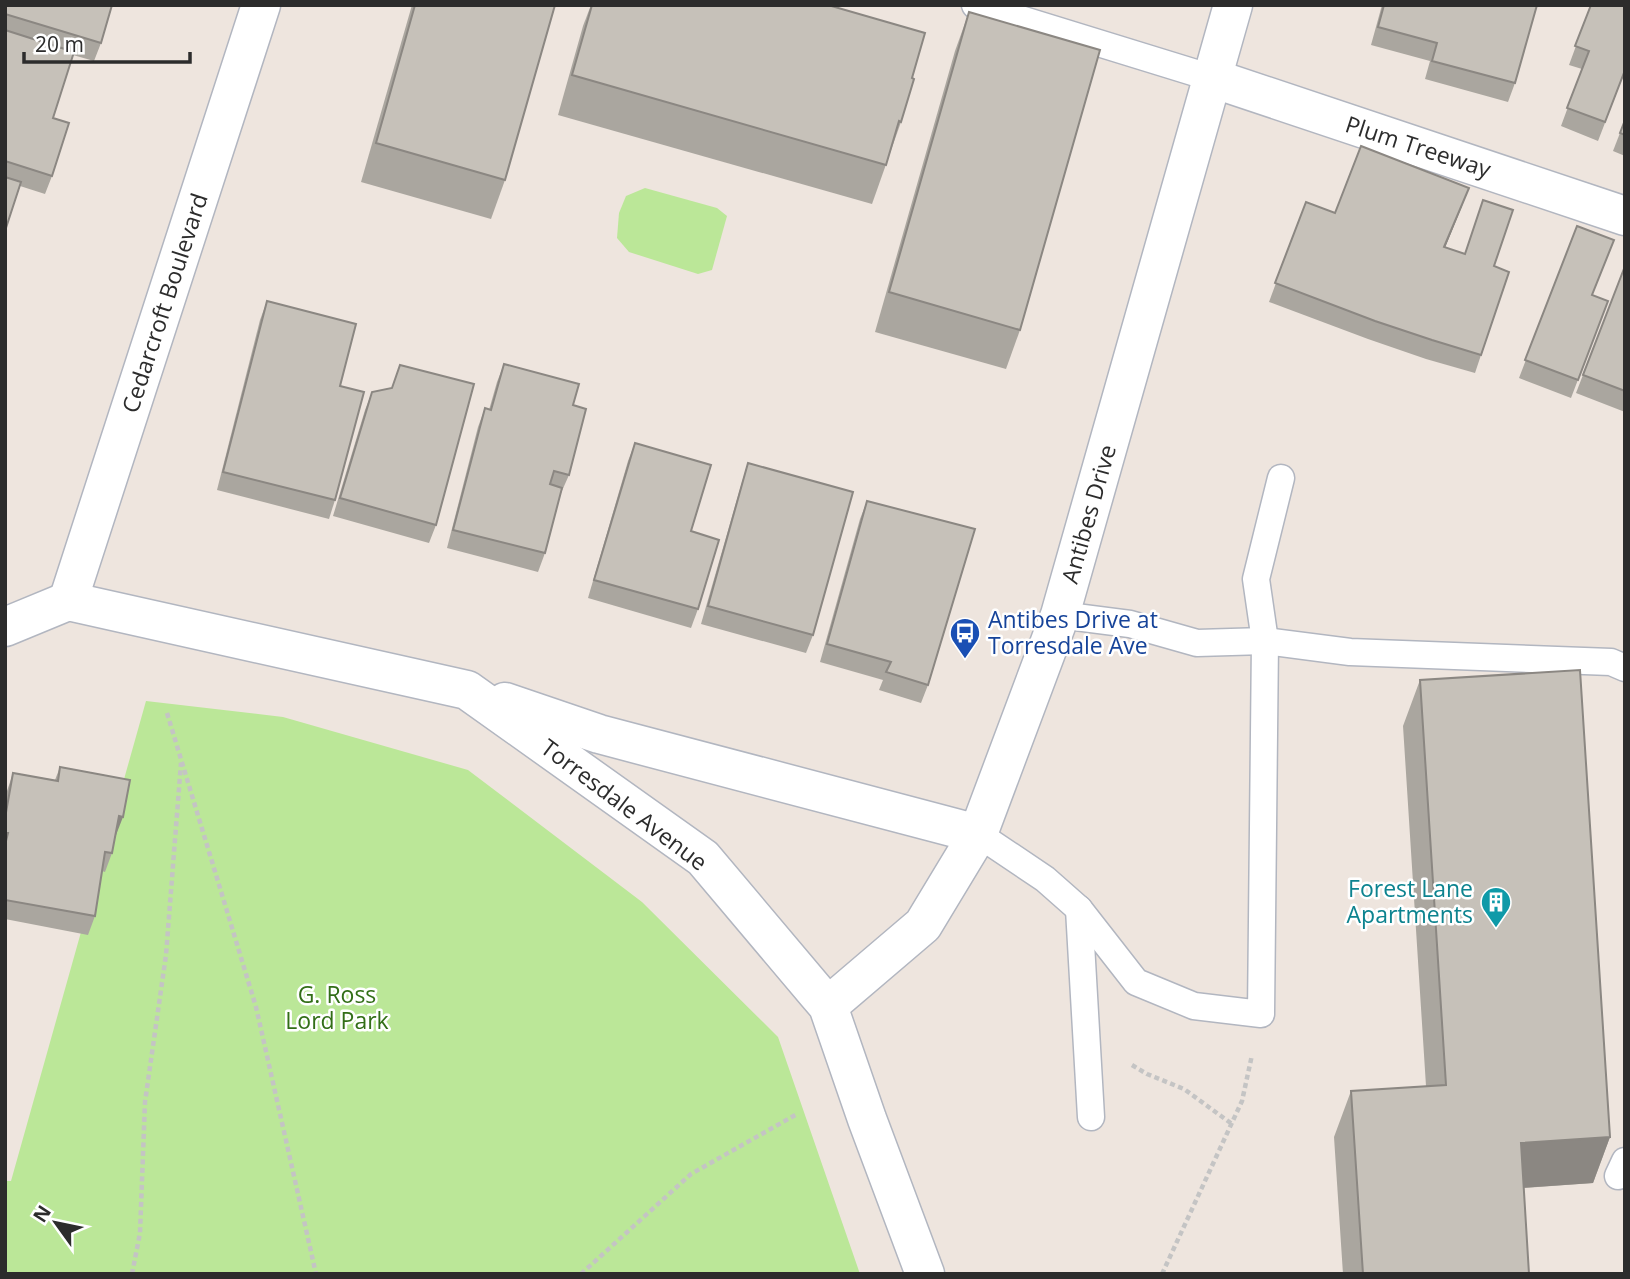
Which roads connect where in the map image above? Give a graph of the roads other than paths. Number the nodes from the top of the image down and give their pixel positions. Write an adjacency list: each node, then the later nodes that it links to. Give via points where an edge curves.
1 (261, 5): 7 (street, Cedarcroft Boulevard)
2 (975, 5): 4 (lane)
3 (1233, 5): 4 (street, Antibes Drive)
4 (1212, 78): 5 (street, Plum Treeway); 8 (street, Antibes Drive)
5 (1625, 216)
6 (1281, 478): 10 (lane, via 1256,579)
7 (68, 601): 9 (street); 12 (street, Torresdale Avenue)
8 (1060, 615): 10 (lane, via 1130,624 1198,643); 13 (street, Antibes Drive)
9 (5, 627)
10 (1265, 641): 11 (lane, via 1350,652 1611,662); 14 (lane, via 1261,1014 1194,1006 1136,982)
11 (1625, 668)
12 (467, 690): 13 (street, Torresdale Avenue, via 599,734); 15 (street, Torresdale Avenue, via 703,859)
13 (978, 834): 14 (lane, via 1045,879); 15 (street, Antibes Drive, via 923,925)
14 (1079, 909): 16 (lane)
15 (828, 1006): 17 (street, Torresdale Avenue)
16 (1091, 1117)
17 (925, 1274)

